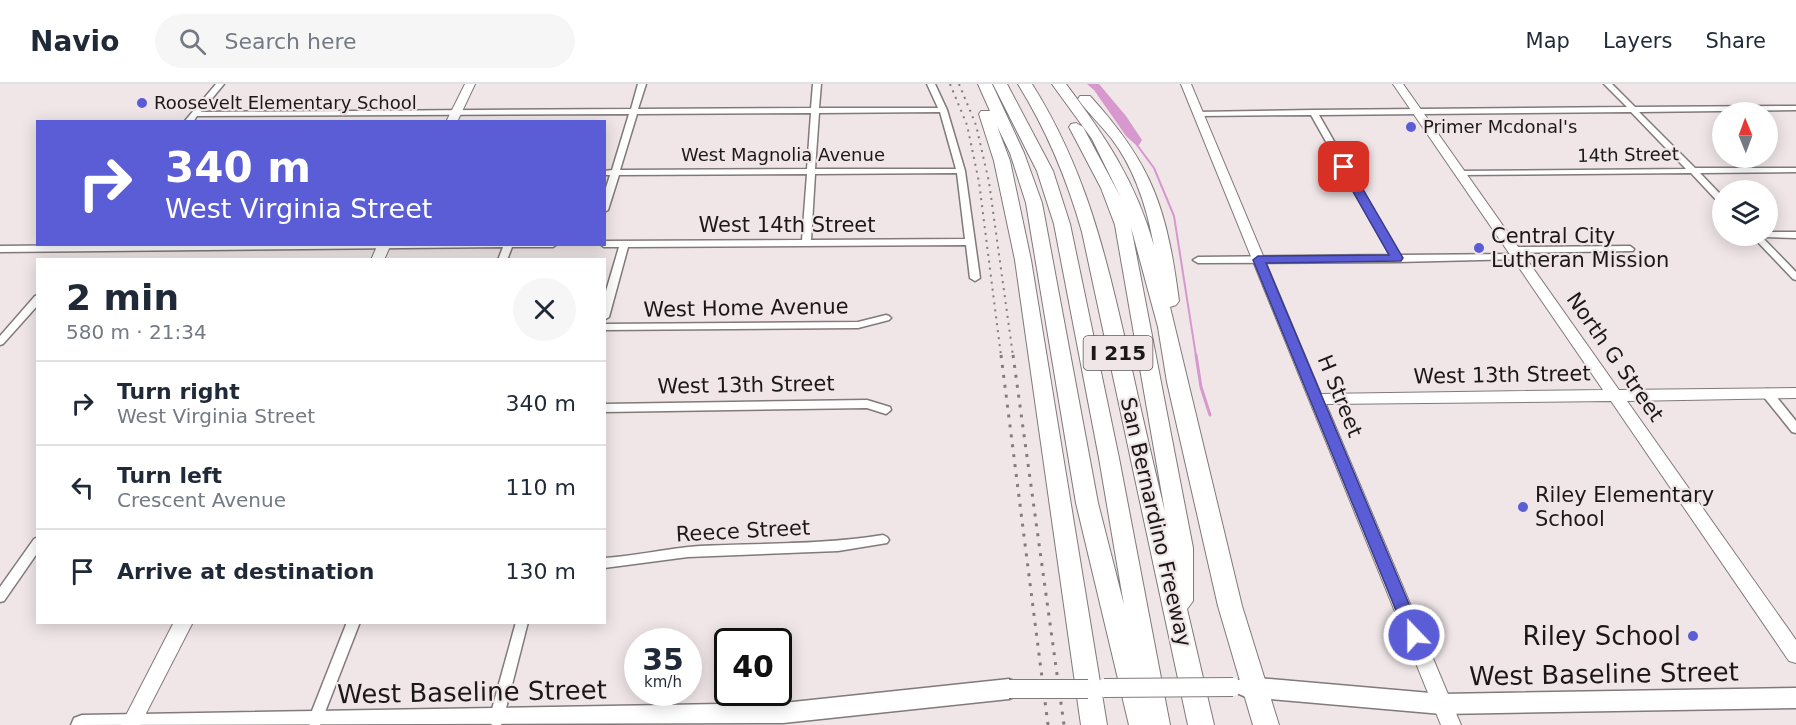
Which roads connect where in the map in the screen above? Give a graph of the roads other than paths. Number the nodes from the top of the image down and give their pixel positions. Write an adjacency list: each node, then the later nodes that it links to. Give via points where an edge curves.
1 (220, 84): 22 (street)
2 (470, 84): 24 (street)
3 (642, 84): 18 (street)
4 (817, 84): 19 (street)
5 (931, 84): 17 (street)
6 (972, 84): 52 (highway, via 1002,161)
7 (985, 84): 26 (highway)
8 (1000, 84): 90 (highway, San Bernardino Freeway / I 215, via 1045,171 1062,224)
9 (1025, 84): 77 (highway, San Bernardino Freeway / I 215, via 1071,168 1083,207)
10 (1072, 84): 61 (highway, via 1118,138 1149,192 1164,245 1173,323)
11 (1186, 84): 23 (street, H Street)
12 (1398, 84): 20 (street, North G Street)
13 (1608, 84): 16 (street)
14 (1054, 89): 61 (highway, via 1099,138 1122,181 1142,233); 77 (highway, via 1087,144 1123,225 1182,548)
15 (1796, 108): 16 (street)
16 (1633, 109): 20 (street); 27 (street)
17 (943, 110): 19 (street); 29 (street)
18 (634, 111): 19 (street); 24 (street); 30 (street)
19 (815, 111): 31 (street)
20 (1417, 111): 21 (street); 33 (street, North G Street)
21 (1313, 112): 23 (street); 51 (street)
22 (194, 114): 24 (street); 25 (street)
23 (1198, 114): 54 (street, H Street)
24 (453, 117)
25 (190, 120)
26 (1017, 153): 52 (highway); 89 (highway, via 1040,228 1087,503)
27 (1692, 170): 28 (street, 14th Street); 33 (street, 14th Street); 34 (street)
28 (1796, 170)
29 (961, 171): 31 (street, West Magnolia Avenue); 39 (street)
30 (616, 172): 31 (street, West Magnolia Avenue); 32 (street, West Magnolia Avenue); 35 (street)
31 (811, 172): 38 (street)
32 (606, 173)
33 (1460, 173): 48 (street, North G Street)
34 (1712, 191)
35 (606, 204)
36 (1778, 235): 37 (street)
37 (1796, 235)
38 (806, 242): 39 (street, West 14th Street); 41 (street, West 14th Street)
39 (970, 242): 56 (street)
40 (606, 244): 41 (street, West 14th Street)
41 (624, 245): 58 (street)
42 (80, 246): 45 (street); 46 (street); 49 (street)
43 (313, 246): 45 (street)
44 (1766, 246): 55 (street)
45 (241, 247): 50 (street)
46 (0, 249)
47 (1630, 249): 48 (street)
48 (1516, 254): 51 (street); 65 (street, North G Street)
49 (71, 258)
50 (234, 258)
51 (1397, 258): 54 (street)
52 (1023, 260): 80 (highway)
53 (1198, 260): 54 (street)
54 (1258, 260): 66 (street, H Street)
55 (1796, 277)
56 (975, 278)
57 (36, 300): 62 (street)
58 (606, 310)
59 (886, 318): 60 (street, West Home Avenue, via 858,325)
60 (606, 327)
61 (1167, 327): 79 (highway, via 1230,606)
62 (0, 342)
63 (1767, 393): 64 (street, West 13th Street); 65 (street, West 13th Street); 69 (street)
64 (1796, 393)
65 (1614, 395): 66 (street, West 13th Street); 78 (street, North G Street)
66 (1316, 399): 82 (street, H Street)
67 (606, 408): 68 (street, West 13th Street, via 867,404)
68 (886, 410)
69 (1796, 429)
70 (883, 540): 72 (street, Reece Street, via 851,546 691,551)
71 (36, 545): 73 (street)
72 (606, 563)
73 (0, 597)
74 (183, 624): 86 (street)
75 (353, 624): 83 (street)
76 (521, 624): 84 (street)
77 (1181, 633): 91 (highway, San Bernardino Freeway / I 215)
78 (1796, 655)
79 (1244, 687): 80 (main road, West Baseline Street, bridge); 82 (main road, West Baseline Street); 92 (highway)
80 (1088, 689): 85 (main road, West Baseline Street, bridge, via 1009,689 783,713); 88 (highway)
81 (1796, 698): 82 (main road, West Baseline Street)
82 (1442, 704): 93 (street, H Street)
83 (315, 720): 84 (main road, West Baseline Street); 86 (main road, West Baseline Street)
84 (496, 720): 85 (main road, West Baseline Street)
85 (536, 722)
86 (130, 724): 87 (main road, West Baseline Street)
87 (82, 725)
88 (1094, 725)
89 (1142, 725)
90 (1157, 725)
91 (1201, 725)
92 (1266, 725)
93 (1451, 725)

